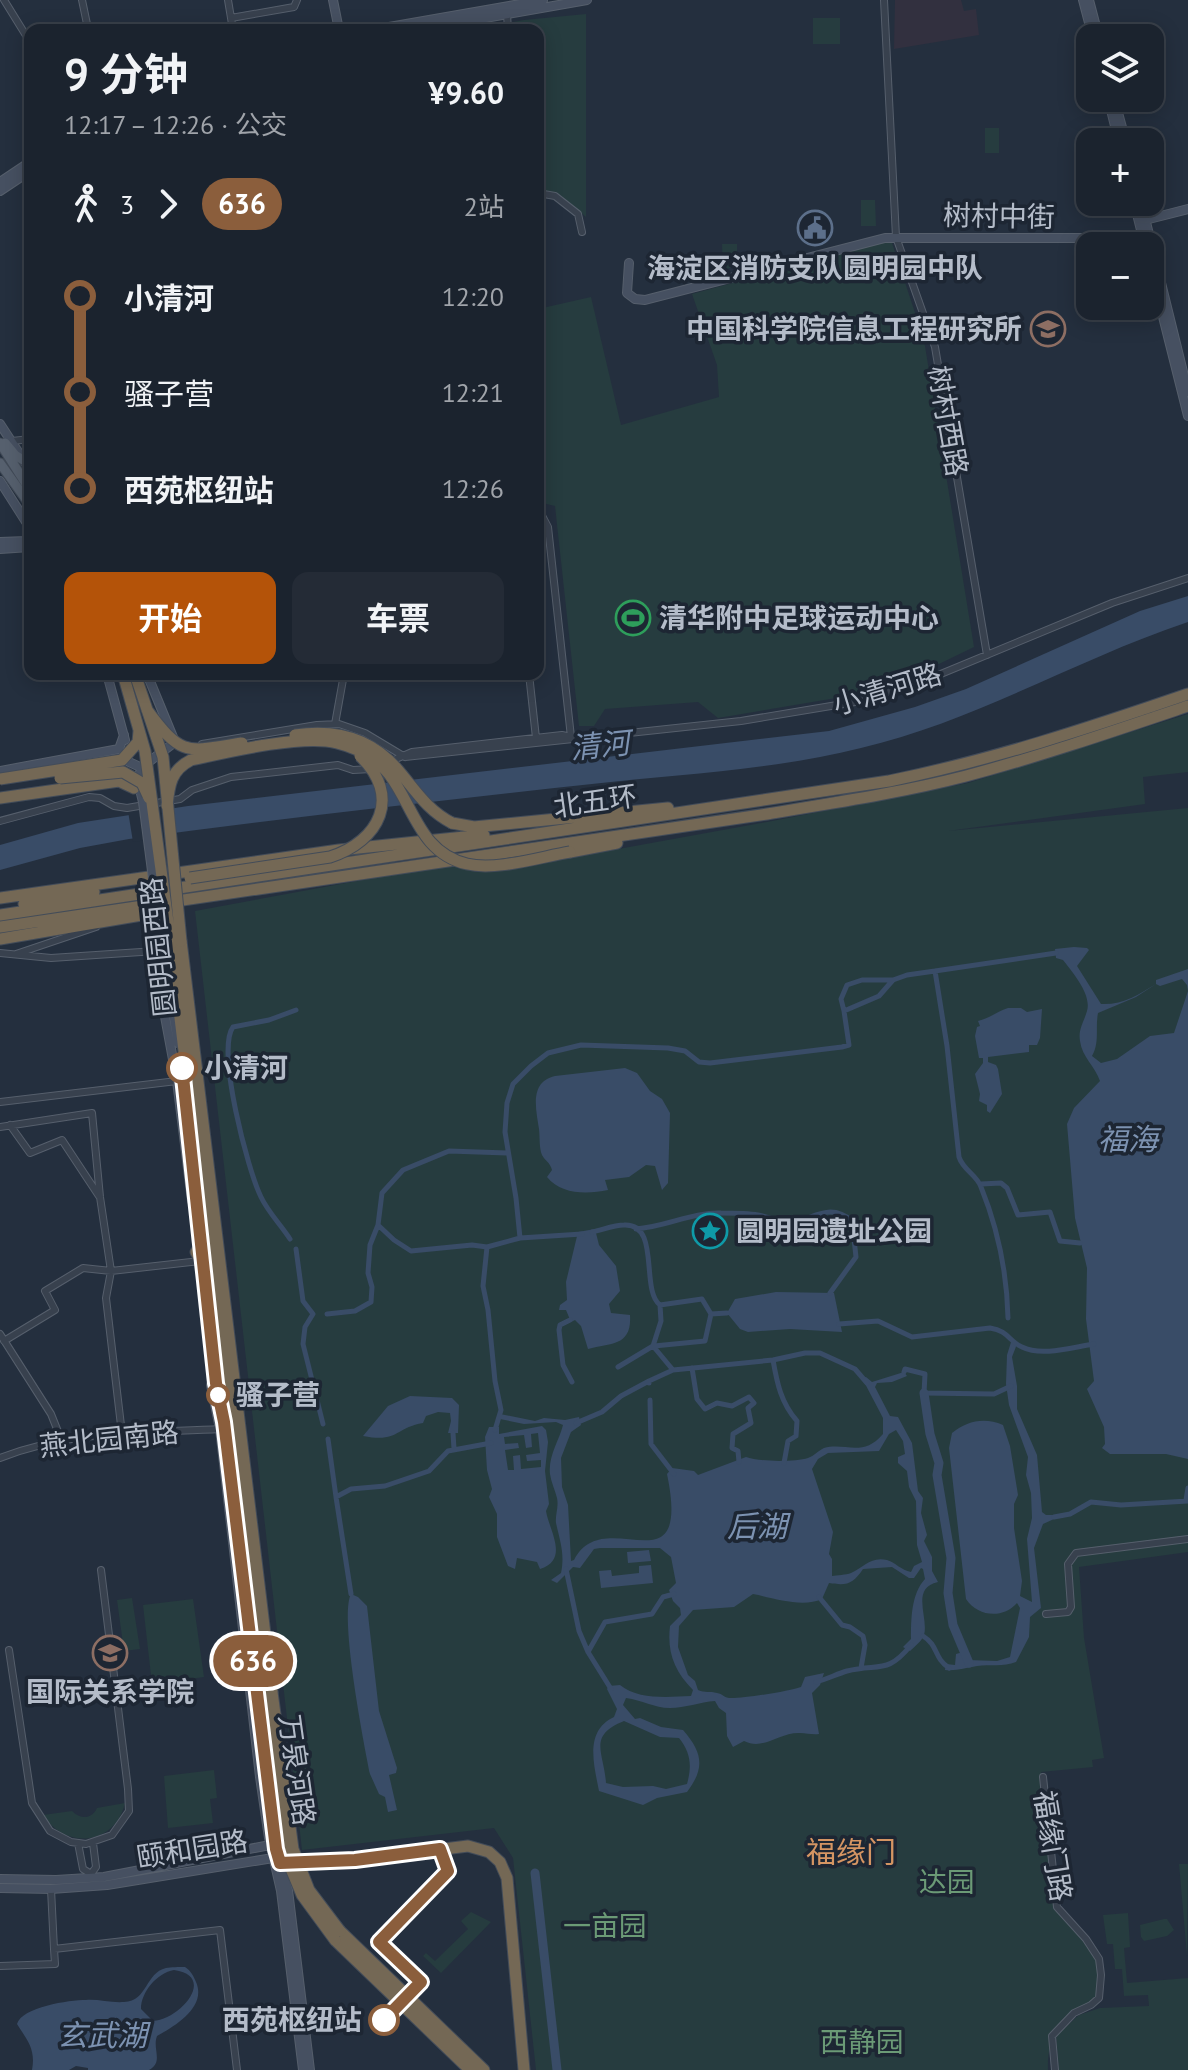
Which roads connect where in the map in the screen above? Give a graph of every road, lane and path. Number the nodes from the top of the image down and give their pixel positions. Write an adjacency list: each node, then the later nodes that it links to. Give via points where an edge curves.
1 (4, 0): 22 (street)
2 (82, 0): 14 (street)
3 (228, 0): 13 (street)
4 (297, 0): 13 (street, via 294,7)
5 (333, 0): 16 (street)
6 (543, 0): 17 (street)
7 (587, 0): 11 (street)
8 (884, 0): 33 (street, 树村西路)
9 (1083, 0): 20 (street)
10 (1089, 0): 21 (street)
11 (557, 3): 12 (street)
12 (507, 14): 18 (street); 19 (street)
13 (231, 18): 15 (street)
14 (87, 24)
15 (232, 24)
16 (338, 24)
17 (406, 24)
18 (451, 24)
19 (508, 24)
20 (1091, 24)
21 (1093, 24)
22 (24, 32)
23 (24, 166): 25 (street)
24 (24, 175): 26 (street)
25 (0, 182)
26 (0, 191)
27 (544, 194): 31 (street, via 578,214)
28 (1188, 209): 30 (street)
29 (1144, 216): 30 (street)
30 (1145, 220): 32 (street)
31 (582, 232)
32 (1146, 232)
33 (896, 237): 34 (street, 树村中街); 35 (street, 树村中街, via 645,300 627,293); 56 (street, 树村西路, via 935,347)
34 (1076, 240)
35 (629, 263)
36 (1164, 306): 38 (street)
37 (1164, 320): 39 (street)
38 (1188, 392)
39 (1188, 416)
40 (0, 424): 43 (street)
41 (0, 440): 44 (main road); 46 (main road)
42 (24, 440): 43 (street)
43 (12, 441): 44 (street)
44 (23, 460)
45 (0, 463): 48 (main road)
46 (24, 480)
47 (0, 481): 49 (street)
48 (24, 497)
49 (24, 519)
50 (544, 519): 70 (street)
51 (24, 541): 52 (street)
52 (0, 542)
53 (24, 547): 54 (street)
54 (0, 549)
55 (1188, 578): 56 (street, 小清河路)
56 (987, 655): 70 (street, 小清河路, via 890,693 842,705 741,721)
57 (109, 680): 65 (street, 圆明园西路)
58 (126, 680): 67 (highway, 圆明园西路, bridge)
59 (136, 680): 67 (highway, 圆明园西路, bridge)
60 (149, 680): 63 (street)
61 (343, 680): 68 (street)
62 (530, 680): 71 (street)
63 (153, 689): 65 (street); 72 (street)
64 (1188, 694): 84 (highway, 北五环, via 962,766)
65 (115, 699): 69 (street, 圆明园西路)
66 (1188, 706): 84 (highway, 北五环, via 965,776)
67 (141, 711): 78 (highway, bridge, via 138,742 122,760); 83 (highway, 圆明园西路, bridge, via 145,751); 84 (highway, bridge, via 183,748 315,732 359,741 387,759 425,805 452,823 474,827 643,810)
68 (335, 724): 72 (street, via 197,745); 74 (street, via 365,733)
69 (124, 735): 75 (street, 圆明园西路); 77 (street, via 119,749)
70 (571, 737): 71 (street, 小清河路); 74 (street, 小清河路)
71 (536, 738): 74 (street, 小清河路)
72 (175, 742): 76 (street)
73 (338, 743): 83 (highway, bridge, via 301,741 191,760 172,775); 84 (highway, bridge, via 378,762 420,830 442,853 488,866); 89 (highway, bridge, via 360,756 378,778 382,793 377,823 348,851)
74 (405, 757): 85 (street, 小清河路, via 369,770 338,765 231,777 180,799 127,808 89,797)
75 (129, 762): 76 (street); 80 (street, 圆明园西路)
76 (146, 764): 82 (street, 圆明园西路, via 137,777)
77 (0, 771)
78 (0, 779)
79 (0, 786): 83 (highway, bridge, via 123,772 142,783)
80 (134, 788): 81 (highway, via 119,781); 82 (street, 圆明园西路)
81 (0, 798)
82 (140, 803): 93 (street, 圆明园西路, bridge, via 157,932)
83 (161, 808): 93 (highway, 圆明园西路, bridge)
84 (766, 808): 86 (highway, 北五环); 87 (highway, 北五环)
85 (0, 821)
86 (604, 824): 88 (highway, via 339,850); 89 (highway, 北五环)
87 (337, 877): 90 (highway); 91 (highway, 北五环)
88 (0, 898)
89 (0, 912)
90 (118, 920): 92 (highway); 95 (street)
91 (0, 927)
92 (0, 939)
93 (168, 947): 95 (street, via 51,958); 96 (street, 圆明园西路, via 161,995); 101 (street, 圆明园西路); 103 (highway, 圆明园西路); 113 (highway, 圆明园西路)
94 (0, 953): 95 (street)
95 (12, 955)
96 (177, 1081): 97 (street); 101 (street, 圆明园西路)
97 (0, 1102)
98 (10, 1125): 99 (street); 100 (street, via 30,1153 62,1140); 100 (street, via 92,1113)
99 (0, 1127)
100 (100, 1197): 102 (street)
101 (200, 1259): 102 (street); 103 (highway); 105 (street, 圆明园西路, via 211,1387); 118 (street, 圆明园西路)
102 (111, 1271): 104 (street, via 83,1268 45,1291 55,1310); 106 (street, via 106,1298)
103 (212, 1282): 113 (highway, 圆明园西路)
104 (2, 1337): 107 (street)
105 (220, 1429): 106 (street, 燕北园南路); 117 (street, 圆明园西路)
106 (122, 1434): 107 (street, 燕北园南路)
107 (61, 1439): 108 (street, 燕北园南路)
108 (0, 1458)
109 (1188, 1539): 111 (street, via 1076,1553 1068,1564 1071,1607 1068,1612)
110 (101, 1570): 116 (street, via 129,1811 112,1835)
111 (1046, 1614)
112 (9, 1650): 115 (street, via 32,1803 50,1831)
113 (267, 1692): 128 (highway, 万泉河路, bridge, via 281,1840 302,1895 335,1940); 129 (highway, 圆明园西路, bridge, via 293,1849 309,1890 340,1931)
114 (1043, 1777): 131 (street, 福缘门路, via 1057,1907 1099,1959 1101,1975 1099,1998 1074,2013 1052,2036)
115 (78, 1843): 116 (street); 119 (street, via 83,1869)
116 (93, 1843): 119 (street, via 96,1867)
117 (270, 1845): 118 (street); 119 (street, 颐和园路)
118 (276, 1860): 122 (street, 颐和园路); 126 (street, 颐和园路); 127 (street, 颐和园路, via 288,1890); 130 (highway, via 355,1860 468,1846 489,1852 507,1878)
119 (91, 1876): 120 (street, 颐和园路)
120 (0, 1879)
121 (0, 1888): 122 (street, 颐和园路)
122 (51, 1889): 123 (street)
123 (54, 1949): 124 (street, via 55,1964); 125 (street, via 220,1930)
124 (0, 1966)
125 (237, 2070)
126 (303, 2070)
127 (310, 2070)
128 (470, 2070)
129 (484, 2070)
130 (524, 2070)
131 (1055, 2070)

